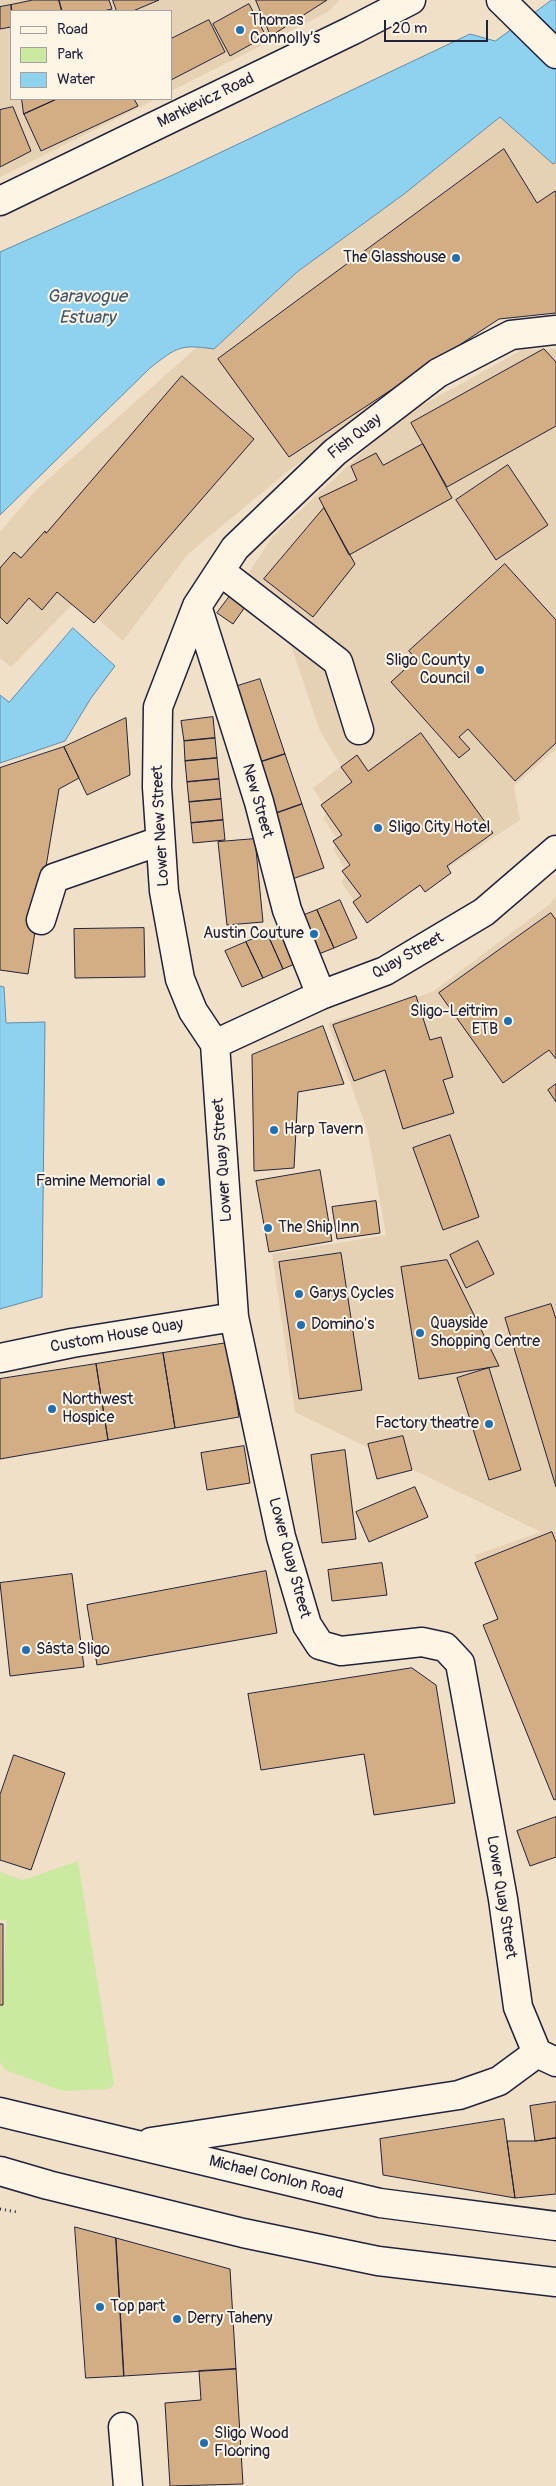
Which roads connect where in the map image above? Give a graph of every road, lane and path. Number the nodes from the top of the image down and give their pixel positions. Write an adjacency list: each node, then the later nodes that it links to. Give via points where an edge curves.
1 (397, 4): 4 (main road, Markievicz Road, via 346,34)
2 (513, 7): 3 (main road)
3 (556, 54)
4 (0, 201)
5 (556, 330): 6 (main road, Fish Quay, via 511,335 438,373 335,452 235,548)
6 (220, 570): 7 (main road, Fish Quay); 8 (main road, via 338,662)
7 (197, 606): 9 (main road, Lower New Street, via 158,707); 12 (main road, New Street, via 259,802 287,910)
8 (359, 730)
9 (160, 841): 11 (main road, via 54,878); 13 (main road, Lower New Street, via 164,891 180,979 193,1011)
10 (552, 863): 12 (main road, Quay Street, via 484,912 385,971)
11 (41, 920)
12 (321, 995): 13 (main road, Quay Street)
13 (215, 1044): 14 (main road, Lower Quay Street)
14 (234, 1317): 15 (main road, Custom House Quay); 16 (main road, Lower Quay Street, via 281,1537 307,1625 320,1645 341,1651 422,1642 445,1647 460,1663 503,1899 518,2006)
15 (0, 1358)
16 (547, 2057): 18 (main road, via 499,2082 459,2095)
17 (0, 2112): 18 (main road, Michael Conlon Road)
18 (137, 2144): 20 (main road, Michael Conlon Road, via 380,2203)
19 (0, 2170): 21 (main road, via 48,2185 233,2230 378,2261)
20 (556, 2226)
21 (556, 2282)
22 (122, 2427): 23 (main road)
23 (128, 2486)

